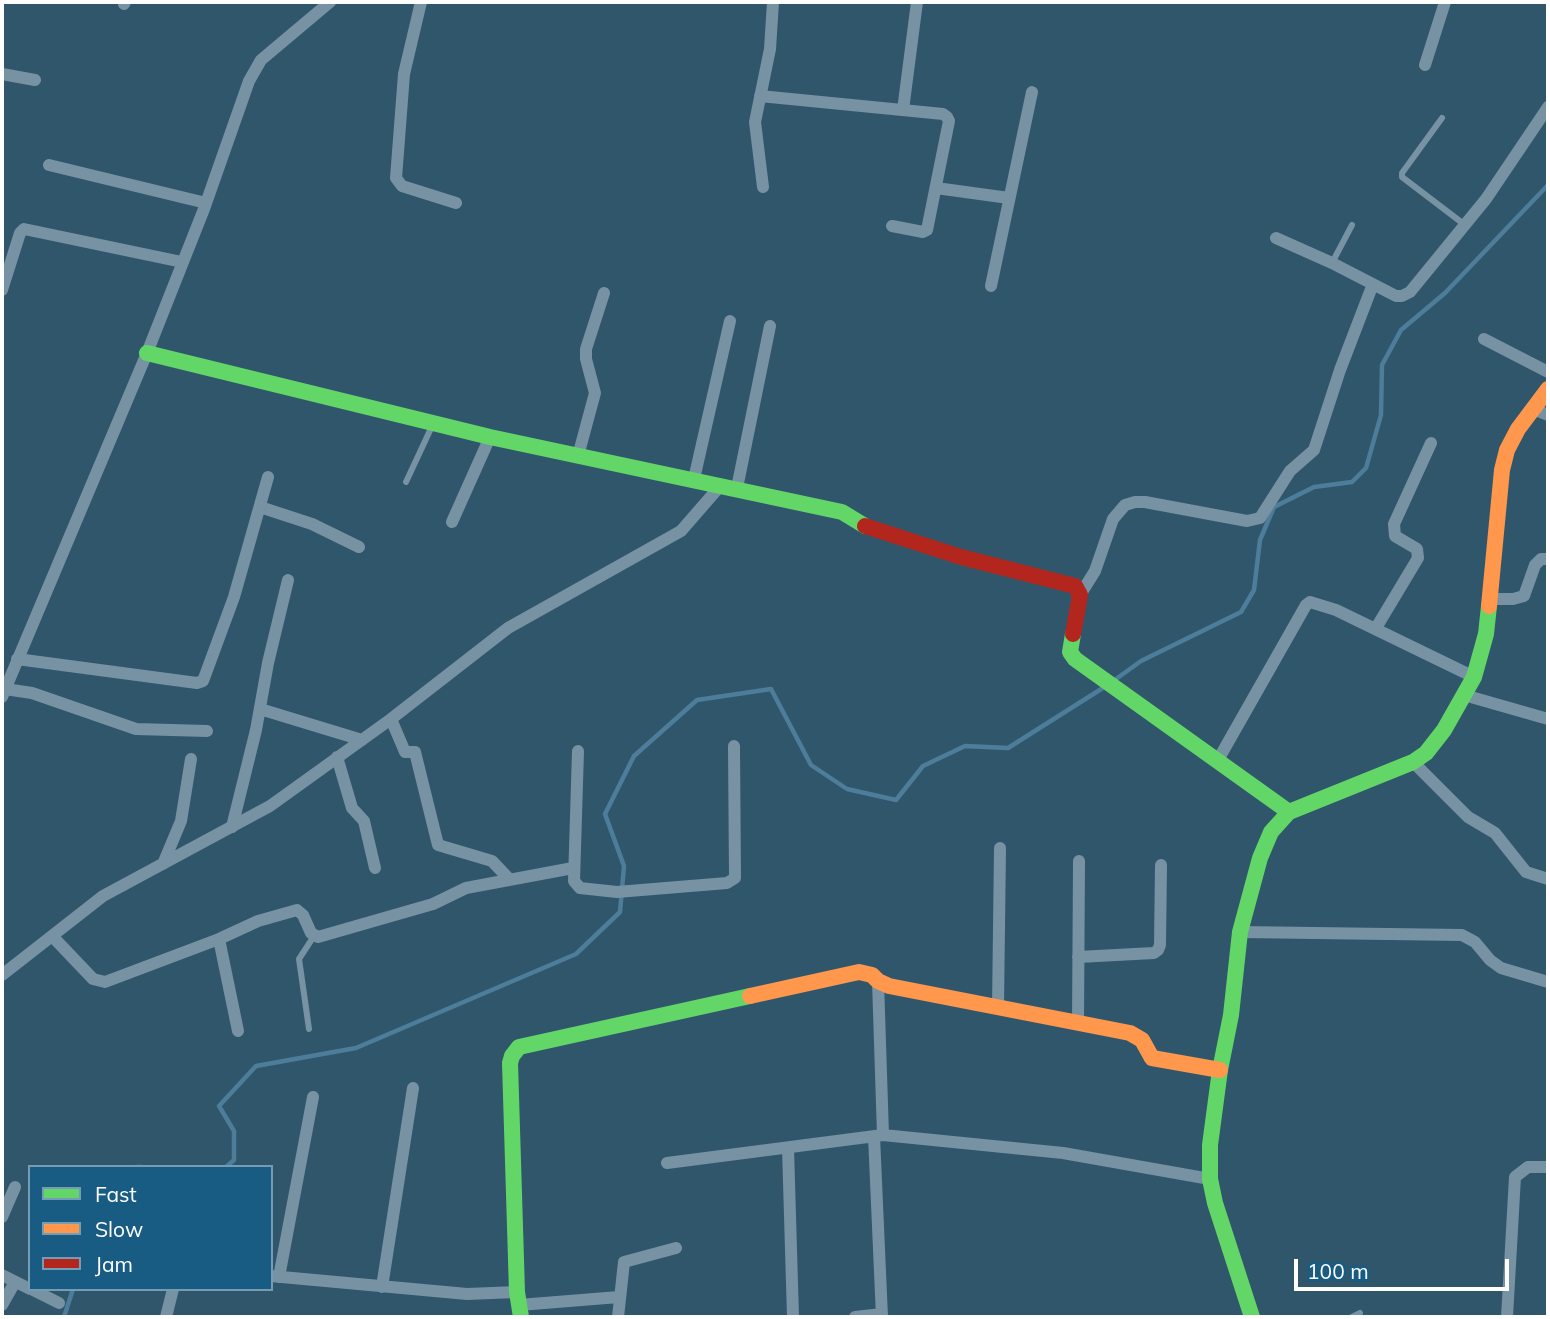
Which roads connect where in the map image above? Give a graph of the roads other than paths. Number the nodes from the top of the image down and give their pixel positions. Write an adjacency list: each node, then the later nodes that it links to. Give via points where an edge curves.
1 (330, 2): 18 (street, via 261,60 249,81)
2 (421, 2): 19 (street, via 404,74 396,178 402,186)
3 (773, 2): 10 (street)
4 (917, 2): 12 (street)
5 (1445, 2): 6 (street)
6 (1425, 65)
7 (2, 74): 8 (street)
8 (35, 80)
9 (1032, 92): 17 (street)
10 (760, 96): 12 (street); 15 (street, via 755,131)
11 (1548, 107): 21 (street)
12 (903, 110): 16 (street, via 943,114 949,121)
13 (1442, 118): 21 (lane, via 1402,177)
14 (50, 165): 18 (street)
15 (763, 187)
16 (936, 188): 17 (street); 22 (street, via 927,230)
17 (1009, 198): 27 (street)
18 (205, 203): 24 (street)
19 (456, 203)
20 (1352, 225): 25 (lane)
21 (1465, 225): 26 (street, via 1410,292 1396,296)
22 (892, 226)
23 (1276, 238): 25 (street)
24 (182, 262): 28 (street, via 24,229); 33 (street)
25 (1332, 263): 26 (street)
26 (1373, 284): 50 (street, via 1314,450 1290,471 1260,518 1247,521 1145,502 1125,505 1113,519 1095,571)
27 (991, 285)
28 (2, 290)
29 (604, 293): 40 (street, via 586,349 595,393)
30 (730, 321): 42 (street)
31 (770, 326): 44 (street)
32 (1484, 339): 34 (street)
33 (146, 353): 37 (street); 53 (street)
34 (1548, 372)
35 (1548, 389): 36 (street)
36 (1541, 412): 51 (street, via 1518,429 1507,450)
37 (433, 424): 38 (street); 43 (lane)
38 (490, 437): 40 (street); 46 (street)
39 (1431, 443): 52 (street, via 1394,524 1395,536 1417,549 1418,558)
40 (578, 456): 42 (street)
41 (268, 477): 45 (street)
42 (694, 479): 44 (street)
43 (406, 482)
44 (729, 486): 50 (street, via 842,512 885,534 1075,586); 58 (street, via 681,531 508,628)
45 (260, 507): 47 (street, via 313,524); 53 (street, via 203,681)
46 (452, 522)
47 (359, 547)
48 (1548, 559): 51 (street, via 1535,565 1524,596)
49 (288, 580): 57 (street)
50 (1080, 595): 66 (street, via 1070,652 1074,659)
51 (1490, 599): 54 (street)
52 (1376, 628): 54 (street); 66 (street, via 1315,602 1306,605)
53 (17, 659): 55 (street)
54 (1474, 677): 56 (street)
55 (4, 687): 60 (street, via 136,729)
56 (1464, 695): 59 (street); 67 (street, via 1435,744)
57 (260, 709): 61 (street); 69 (street)
58 (391, 719): 61 (street); 77 (street, via 405,752 415,752 438,845 492,861)
59 (1548, 719)
60 (206, 731)
61 (362, 740): 64 (street)
62 (734, 746): 75 (street, via 735,878 727,883 617,892 580,888)
63 (578, 751): 75 (street)
64 (337, 757): 69 (street, via 270,806); 74 (street, via 352,808 364,821)
65 (191, 759): 72 (street, via 181,821)
66 (1218, 760): 68 (street)
67 (1413, 762): 68 (street); 76 (street, via 1468,817 1495,833 1526,872)
68 (1289, 812): 78 (street, via 1265,843)
69 (232, 827): 72 (street)
70 (1000, 848): 86 (street)
71 (1079, 861): 82 (street)
72 (163, 864): 80 (street, via 103,896)
73 (1161, 864): 82 (street, via 1158,950)
74 (375, 867)
75 (573, 868): 77 (street)
76 (1548, 879)
77 (510, 880): 79 (street, via 466,888 433,904)
78 (1240, 932): 85 (street, via 1462,935 1501,968); 90 (street)
79 (314, 936): 81 (street, via 297,910); 88 (lane, via 299,959)
80 (52, 937): 81 (street, via 98,982); 83 (street)
81 (219, 939): 89 (street)
82 (1079, 957): 87 (street)
83 (2, 975)
84 (878, 981): 86 (street); 93 (street); 110 (street, via 859,972 519,1047 510,1063)
85 (1548, 982)
86 (998, 1007): 87 (street)
87 (1078, 1023): 90 (street, via 1138,1035 1158,1060)
88 (309, 1029)
89 (238, 1031)
90 (1220, 1070): 97 (street)
91 (413, 1088): 104 (street)
92 (313, 1097): 102 (street)
93 (878, 1135): 94 (street); 97 (street, via 1063,1153); 112 (street)
94 (788, 1148): 95 (street); 115 (street)
95 (667, 1163)
96 (1548, 1167): 119 (street, via 1528,1167 1515,1177)
97 (1210, 1179): 117 (street)
98 (15, 1187): 99 (street)
99 (2, 1217)
100 (676, 1248): 107 (street, via 624,1262)
101 (2, 1275): 103 (street)
102 (275, 1276): 104 (street)
103 (26, 1284): 109 (street)
104 (382, 1287): 110 (street, via 467,1294)
105 (38, 1291): 108 (street)
106 (172, 1291): 113 (street)
107 (620, 1297): 110 (street); 114 (street)
108 (59, 1303)
109 (2, 1305)
110 (519, 1305)
111 (1360, 1313): 118 (lane)
112 (882, 1316): 116 (street)
113 (166, 1317)
114 (618, 1317)
115 (793, 1317)
116 (855, 1317)
117 (1252, 1317)
118 (1352, 1317)
119 (1507, 1317)

